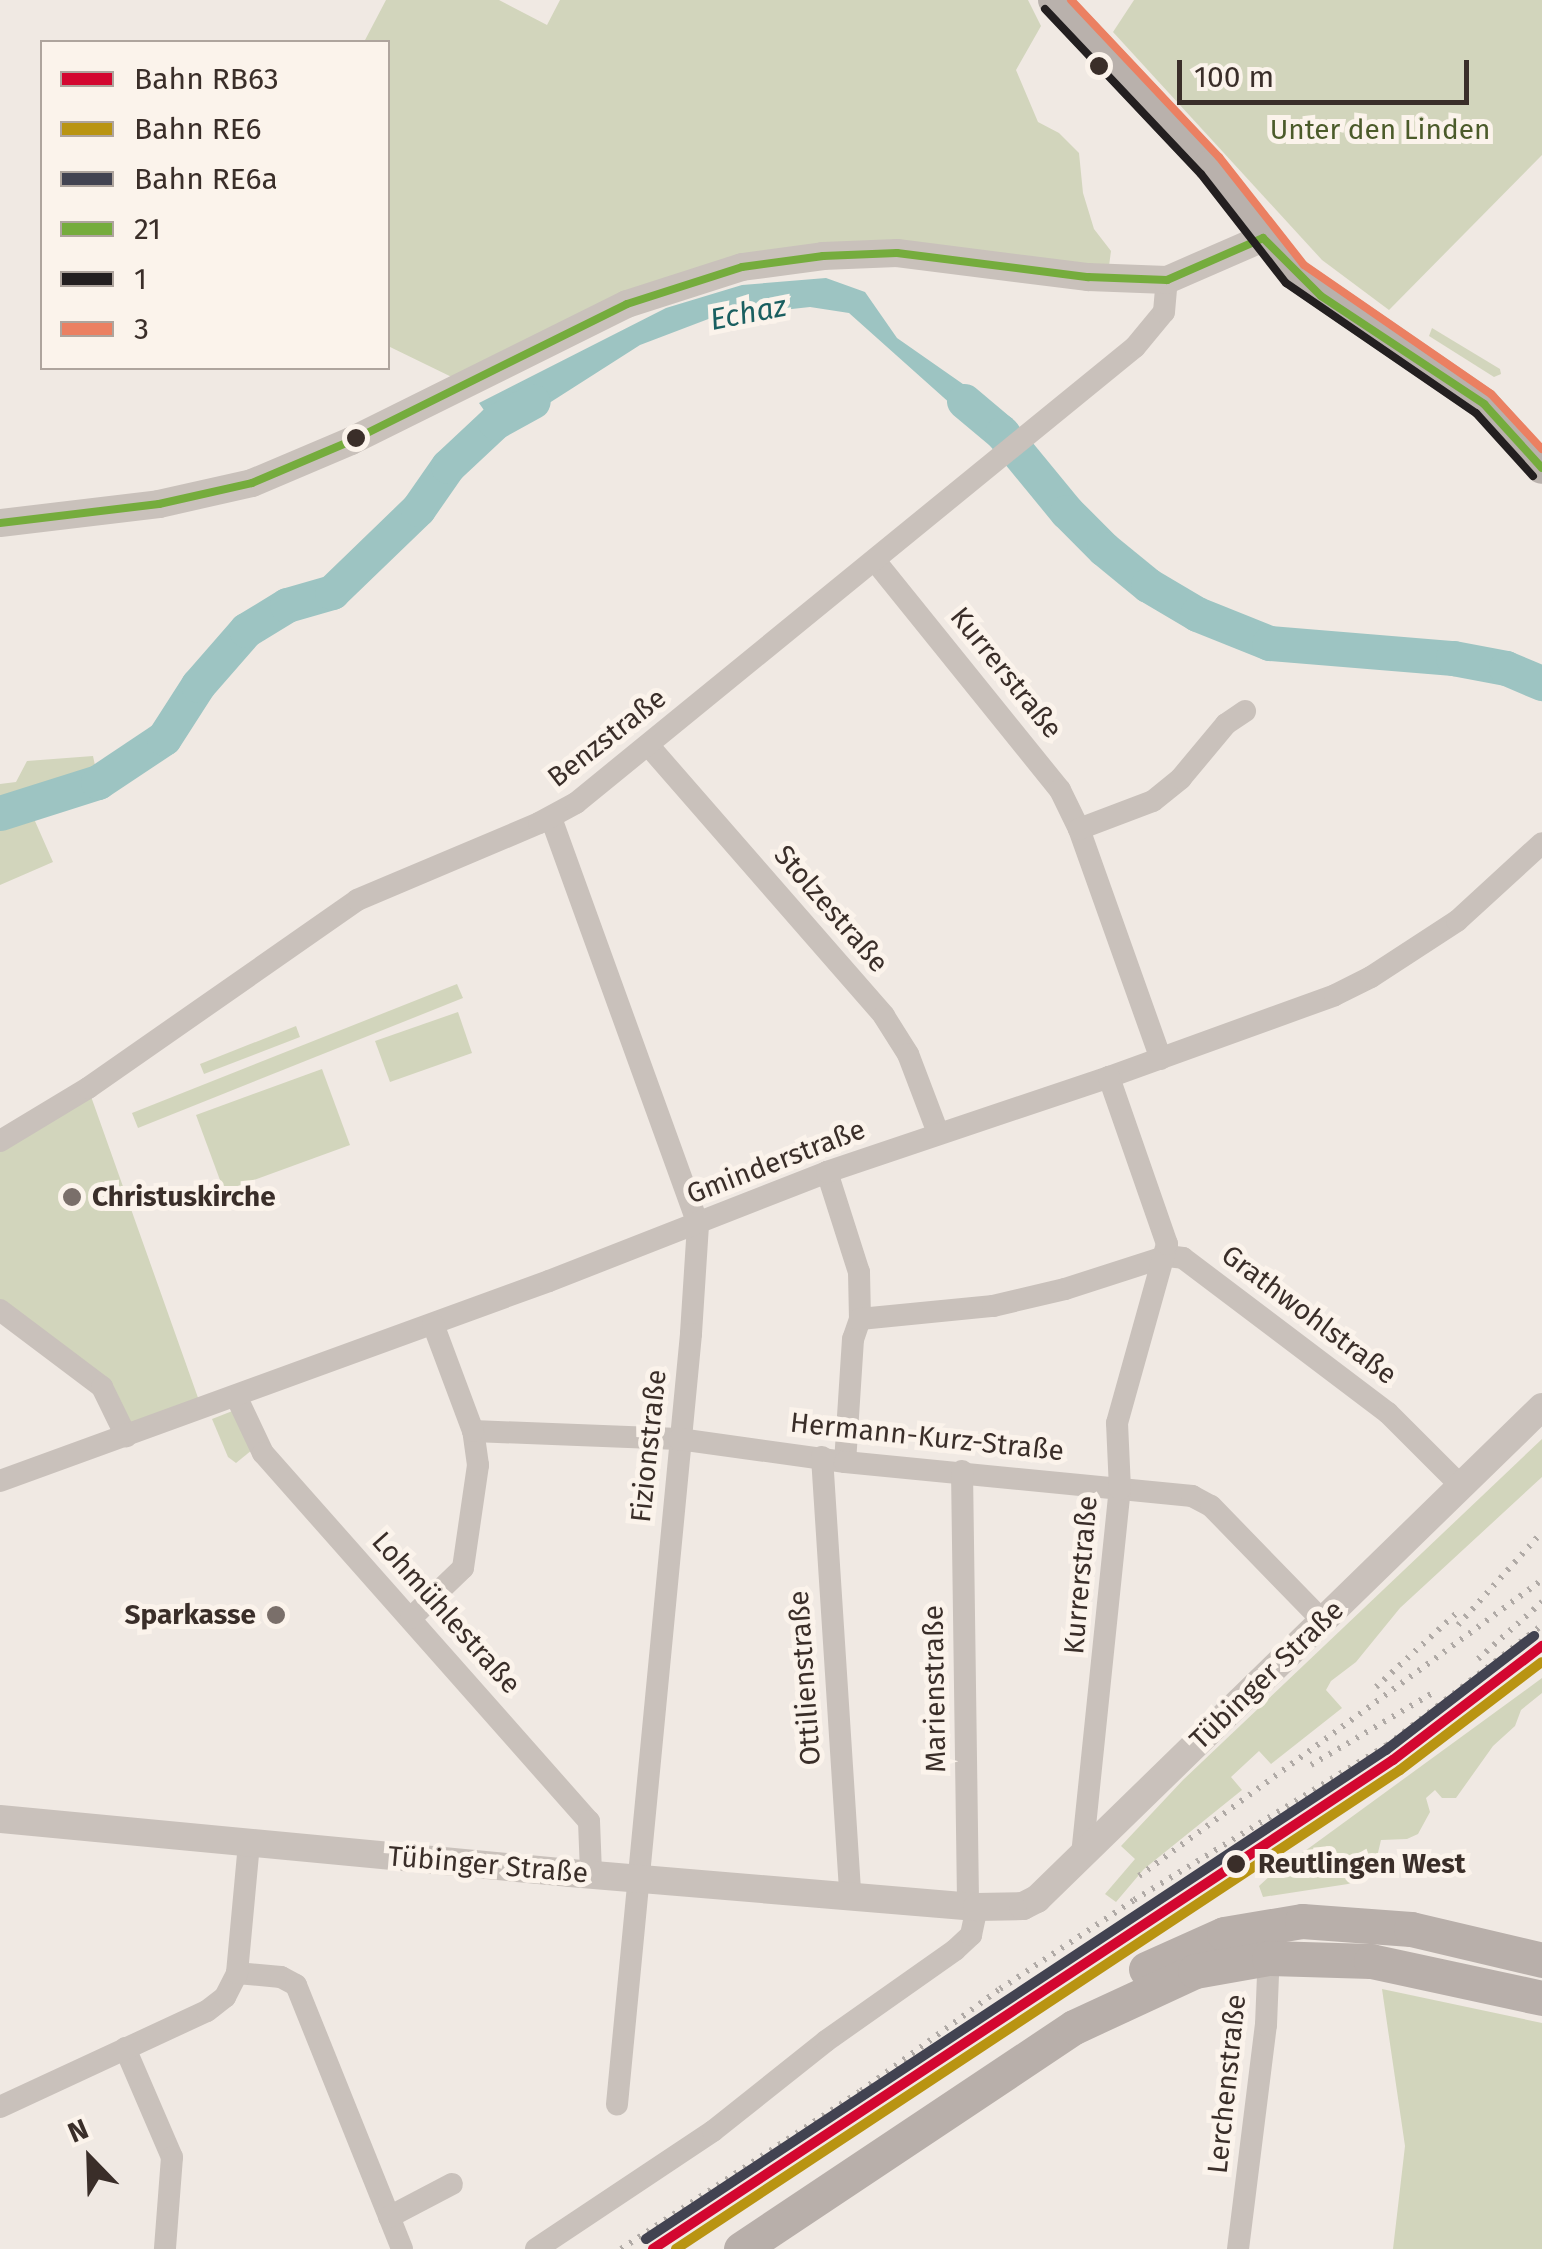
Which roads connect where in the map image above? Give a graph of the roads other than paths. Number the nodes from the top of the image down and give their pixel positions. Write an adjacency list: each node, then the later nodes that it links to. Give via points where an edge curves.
1 (1057, 1): 2 (main road, via 1210,166)
2 (1263, 238): 3 (street); 4 (main road, via 1321,296 1484,404)
3 (1166, 280): 5 (street, via 897,253 742,267 627,304 252,483 170,502); 6 (street, Benzstraße, via 1168,302 1158,322)
4 (1542, 468)
5 (0, 523)
6 (876, 562): 8 (street, Benzstraße); 10 (street, Kurrerstraße, via 1026,745 1060,790)
7 (1245, 711): 10 (street, via 1153,801)
8 (648, 745): 9 (street, Benzstraße); 14 (street, Stolzestraße, via 884,1016 908,1054)
9 (550, 818): 15 (street, Benzstraße, via 357,900 88,1088); 17 (street, Fizionstraße)
10 (1078, 829): 12 (street, Kurrerstraße)
11 (1542, 844): 12 (street, Gminderstraße, via 1456,921 1371,977)
12 (1161, 1059): 13 (street, Gminderstraße)
13 (1109, 1078): 14 (street, Gminderstraße); 18 (street, Kurrerstraße, via 1165,1231)
14 (938, 1133): 16 (street, Gminderstraße)
15 (0, 1141)
16 (827, 1172): 17 (street, Gminderstraße); 20 (street, Ottilienstraße, via 859,1272)
17 (698, 1224): 21 (street, Gminderstraße); 26 (street, Fizionstraße)
18 (1167, 1256): 20 (street, via 1010,1302); 30 (street, Grathwohlstraße, via 1198,1266 1388,1412); 31 (street, Kurrerstraße, via 1117,1422)
19 (0, 1310): 25 (street, via 102,1388)
20 (860, 1319): 27 (street, Ottilienstraße)
21 (432, 1324): 22 (street, Gminderstraße); 24 (street)
22 (236, 1396): 25 (street, Gminderstraße); 32 (street, Lohmühlestraße, via 263,1453)
23 (1542, 1407): 30 (street, Tübinger Straße)
24 (473, 1431): 26 (street, Hermann-Kurz-Straße); 32 (street, via 478,1465 467,1558 457,1578)
25 (126, 1436): 29 (street, Gminderstraße)
26 (679, 1438): 27 (street, Hermann-Kurz-Straße); 38 (street, Fizionstraße)
27 (834, 1460): 28 (street, Hermann-Kurz-Straße); 39 (street, Ottilienstraße)
28 (962, 1471): 31 (street, Hermann-Kurz-Straße); 40 (street, Marienstraße)
29 (0, 1481)
30 (1461, 1486): 33 (street, Tübinger Straße)
31 (1120, 1489): 33 (street, Hermann-Kurz-Straße, via 1206,1502); 36 (street, Kurrerstraße)
32 (411, 1618): 37 (street, Lohmühlestraße, via 590,1821)
33 (1323, 1621): 36 (street, Tübinger Straße)
34 (0, 1819): 35 (street, Tübinger Straße)
35 (249, 1843): 37 (street, Tübinger Straße); 43 (street)
36 (1082, 1855): 40 (street, Tübinger Straße, via 1030,1903)
37 (591, 1874): 38 (street, Tübinger Straße)
38 (636, 1876): 39 (street, Tübinger Straße); 46 (street, Fizionstraße)
39 (850, 1894): 40 (street, Tübinger Straße)
40 (973, 1906): 52 (street, via 964,1943 713,2131)
41 (1268, 1942): 42 (main road, via 1331,1921 1392,1926); 44 (main road); 53 (main road, via 1074,2026); 54 (street, Lerchenstraße, via 1266,2025)
42 (1542, 1960)
43 (237, 1973): 45 (street, via 214,2006); 49 (street, via 296,1985)
44 (1542, 1998)
45 (126, 2048): 47 (street); 50 (street, via 172,2156)
46 (617, 2104)
47 (0, 2107)
48 (452, 2184): 49 (street)
49 (389, 2217): 51 (street)
50 (166, 2249)
51 (402, 2249)
52 (536, 2249)
53 (740, 2249)
54 (1238, 2249)

